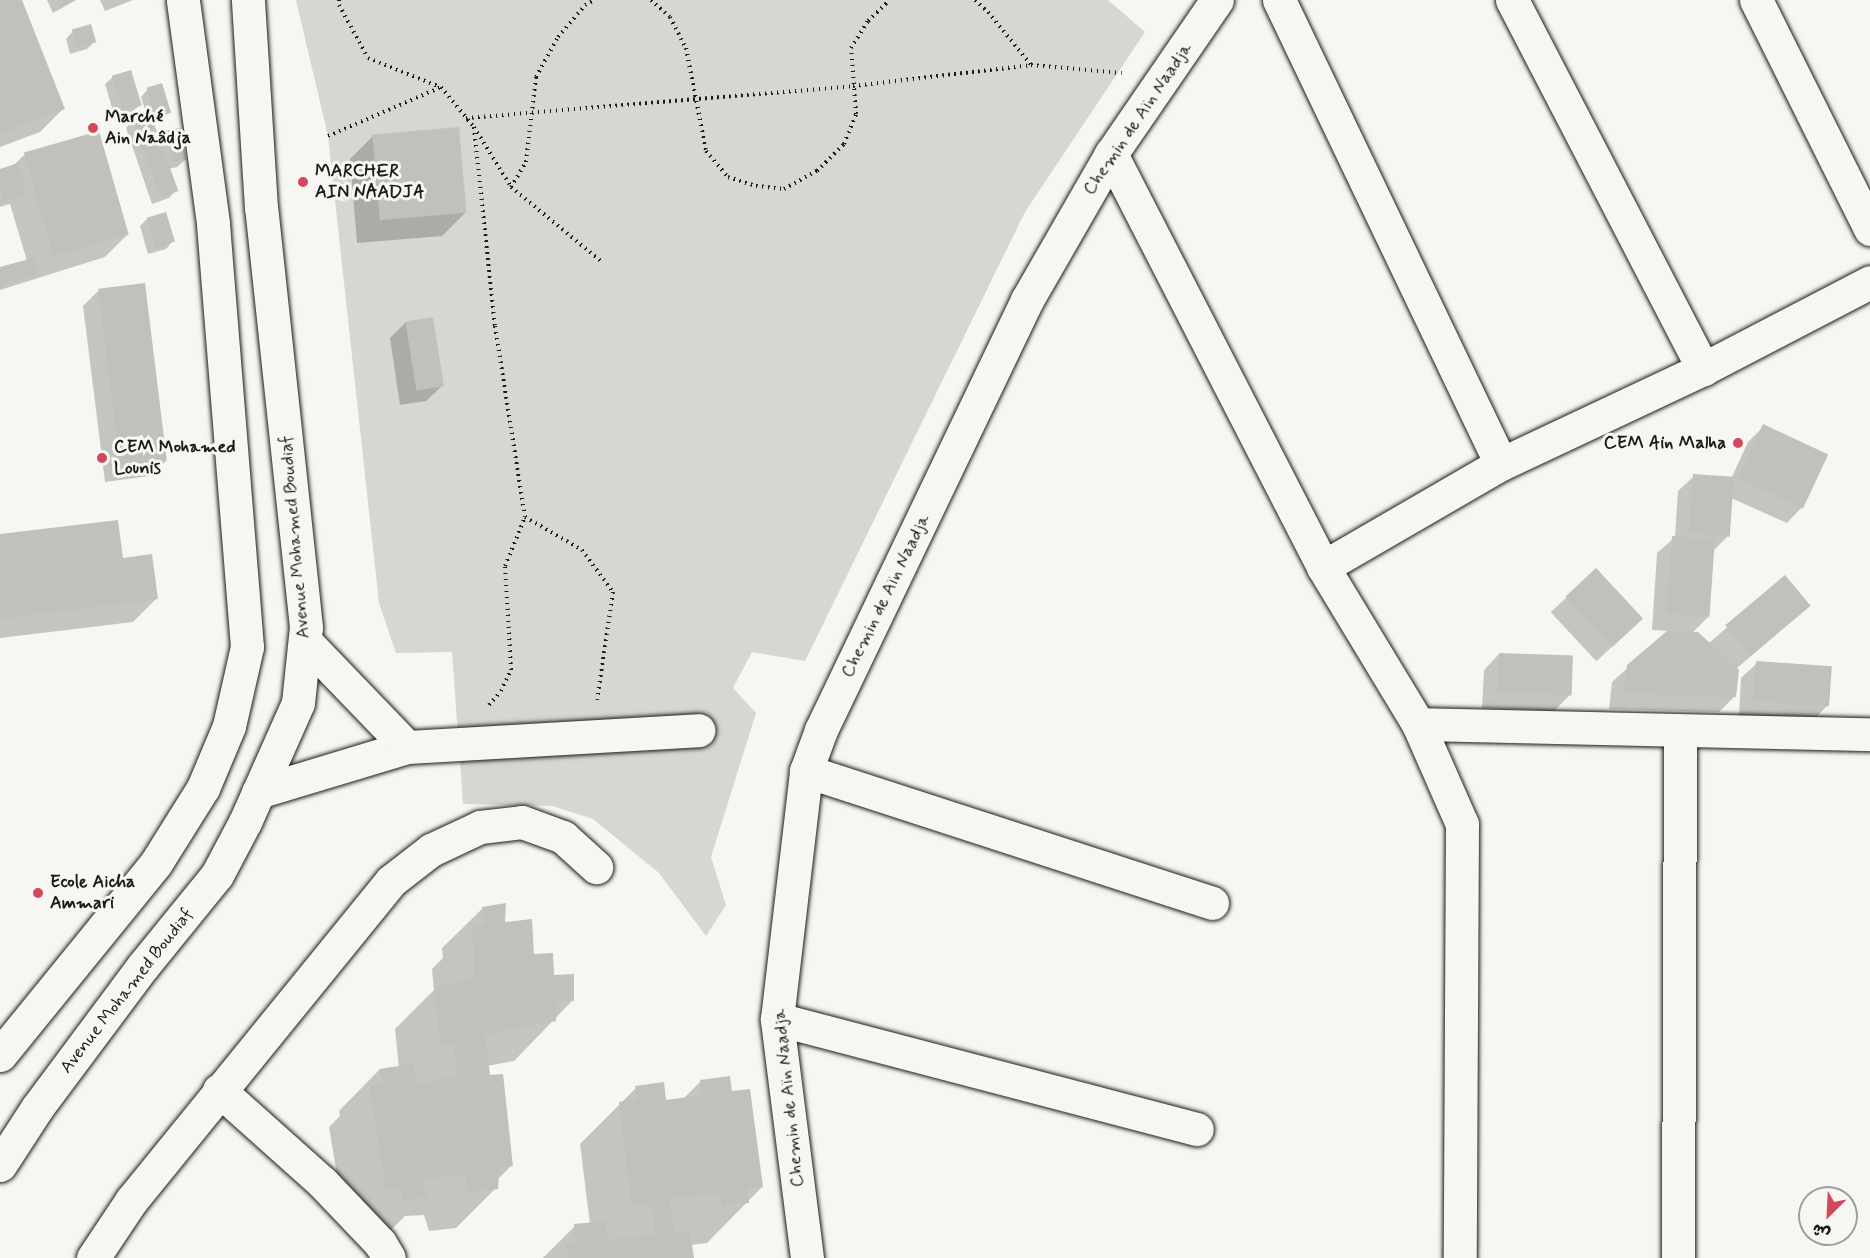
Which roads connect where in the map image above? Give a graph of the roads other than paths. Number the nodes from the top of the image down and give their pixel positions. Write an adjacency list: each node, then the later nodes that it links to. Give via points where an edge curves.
1 (183, 0): 24 (street, via 213,223 247,647 229,726 203,789 156,862)
2 (248, 0): 13 (street, Avenue Mohamed Boudiaf, via 261,208 298,542)
3 (1217, 0): 7 (street, Chemin de Aïn Naadja)
4 (1280, 0): 11 (street)
5 (1512, 0): 10 (street)
6 (1756, 0): 8 (street)
7 (1111, 154): 12 (street); 19 (street, Chemin de Aïn Naadja, via 1027,300 821,730)
8 (1870, 229)
9 (1870, 282): 10 (street)
10 (1702, 369): 11 (street)
11 (1501, 464): 12 (street)
12 (1323, 567): 14 (street)
13 (305, 641): 18 (street); 20 (street, Avenue Mohamed Boudiaf, via 298,703)
14 (1418, 724): 16 (street); 31 (street, via 1462,824)
15 (699, 730): 18 (street)
16 (1680, 732): 17 (street); 32 (street)
17 (1870, 734)
18 (407, 747): 20 (street)
19 (806, 771): 22 (street); 23 (street, Chemin de Aïn Naadja)
20 (258, 792): 27 (street, Avenue Mohamed Boudiaf, via 217,875 143,966 37,1108)
21 (596, 867): 25 (street, via 563,837 522,822 480,827 431,850 391,880)
22 (1212, 903)
23 (777, 1019): 26 (street); 30 (street, Chemin de Aïn Naadja)
24 (0, 1055)
25 (219, 1090): 28 (street, via 131,1201); 29 (street, via 322,1182 380,1243)
26 (1197, 1129)
27 (0, 1165)
28 (93, 1258)
29 (389, 1258)
30 (807, 1258)
31 (1460, 1258)
32 (1678, 1258)

